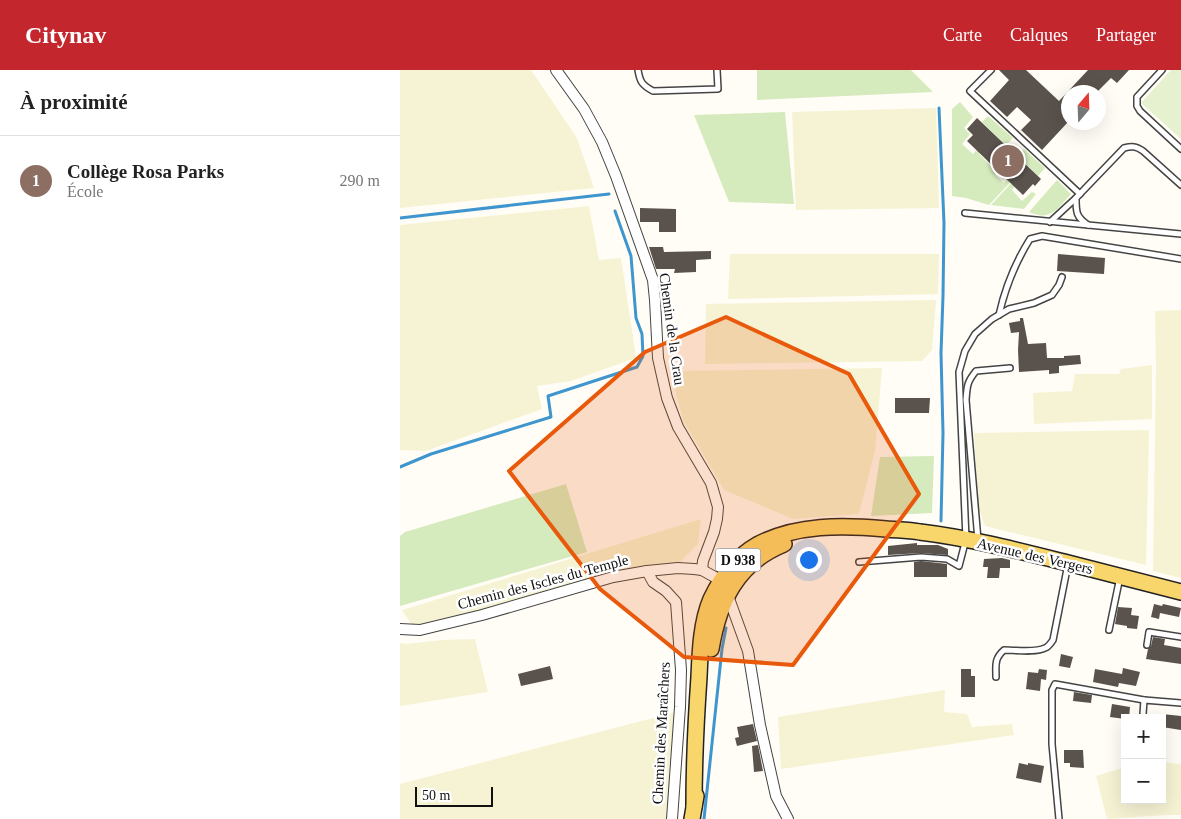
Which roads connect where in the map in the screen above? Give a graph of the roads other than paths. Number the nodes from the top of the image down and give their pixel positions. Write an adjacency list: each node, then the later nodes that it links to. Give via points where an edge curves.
1 (556, 70): 21 (street, Chemin de la Crau, via 584,108 602,142 653,280 658,358 667,398 678,427 711,483 718,507)
2 (638, 70): 3 (lane, via 640,81 653,91 718,89)
3 (717, 70)
4 (991, 70): 8 (lane, via 970,91)
5 (1162, 70): 6 (lane, via 1140,93 1137,106)
6 (1181, 149)
7 (1181, 185): 8 (lane, via 1143,151 1131,146 1124,148)
8 (1078, 196): 10 (lane); 11 (lane, via 1076,210 1079,219)
9 (965, 213): 10 (lane)
10 (1050, 222): 11 (lane)
11 (1088, 225): 12 (lane)
12 (1181, 234)
13 (1181, 260): 15 (lane, via 1042,236 1030,239 1005,291)
14 (1062, 277): 15 (lane, via 1052,295)
15 (999, 314): 18 (lane, via 974,334 959,372)
16 (1010, 368): 18 (lane, via 976,371 966,387)
17 (886, 529): 18 (main road, Avenue des Vergers / D 938); 24 (main road, D 938, via 818,535 788,542 764,554 734,583); 24 (main road, D 938, via 842,527 787,533 756,546 730,567)
18 (972, 541): 19 (lane, via 959,566 947,560 921,558); 20 (main road, Avenue des Vergers / D 938)
19 (859, 562)
20 (1068, 563): 23 (main road, Avenue des Vergers / D 938); 30 (lane, via 1053,640 1044,649 1004,650 996,660)
21 (702, 570): 22 (street, Chemin des Iscles du Temple); 24 (street, Chemin des Iscles du Temple)
22 (646, 571): 26 (street, Chemin des Iscles du Temple, via 613,577 420,630); 35 (street, Chemin des Maraîchers, via 652,582 676,602 677,611 681,670)
23 (1120, 577): 25 (main road, Avenue des Vergers / D 938); 27 (lane)
24 (724, 588): 34 (main road, D 938, via 714,630); 34 (main road, D 938, via 711,599 700,656); 36 (street, via 748,651 776,796)
25 (1181, 592)
26 (400, 629)
27 (1108, 630)
28 (1181, 637): 29 (lane, via 1149,632)
29 (1147, 645)
30 (996, 677)
31 (1144, 700): 32 (lane); 33 (lane); 37 (lane, via 1055,684 1052,690 1052,744)
32 (1181, 703)
33 (1143, 714)
34 (693, 812)
35 (672, 819)
36 (788, 819)
37 (1058, 819)

